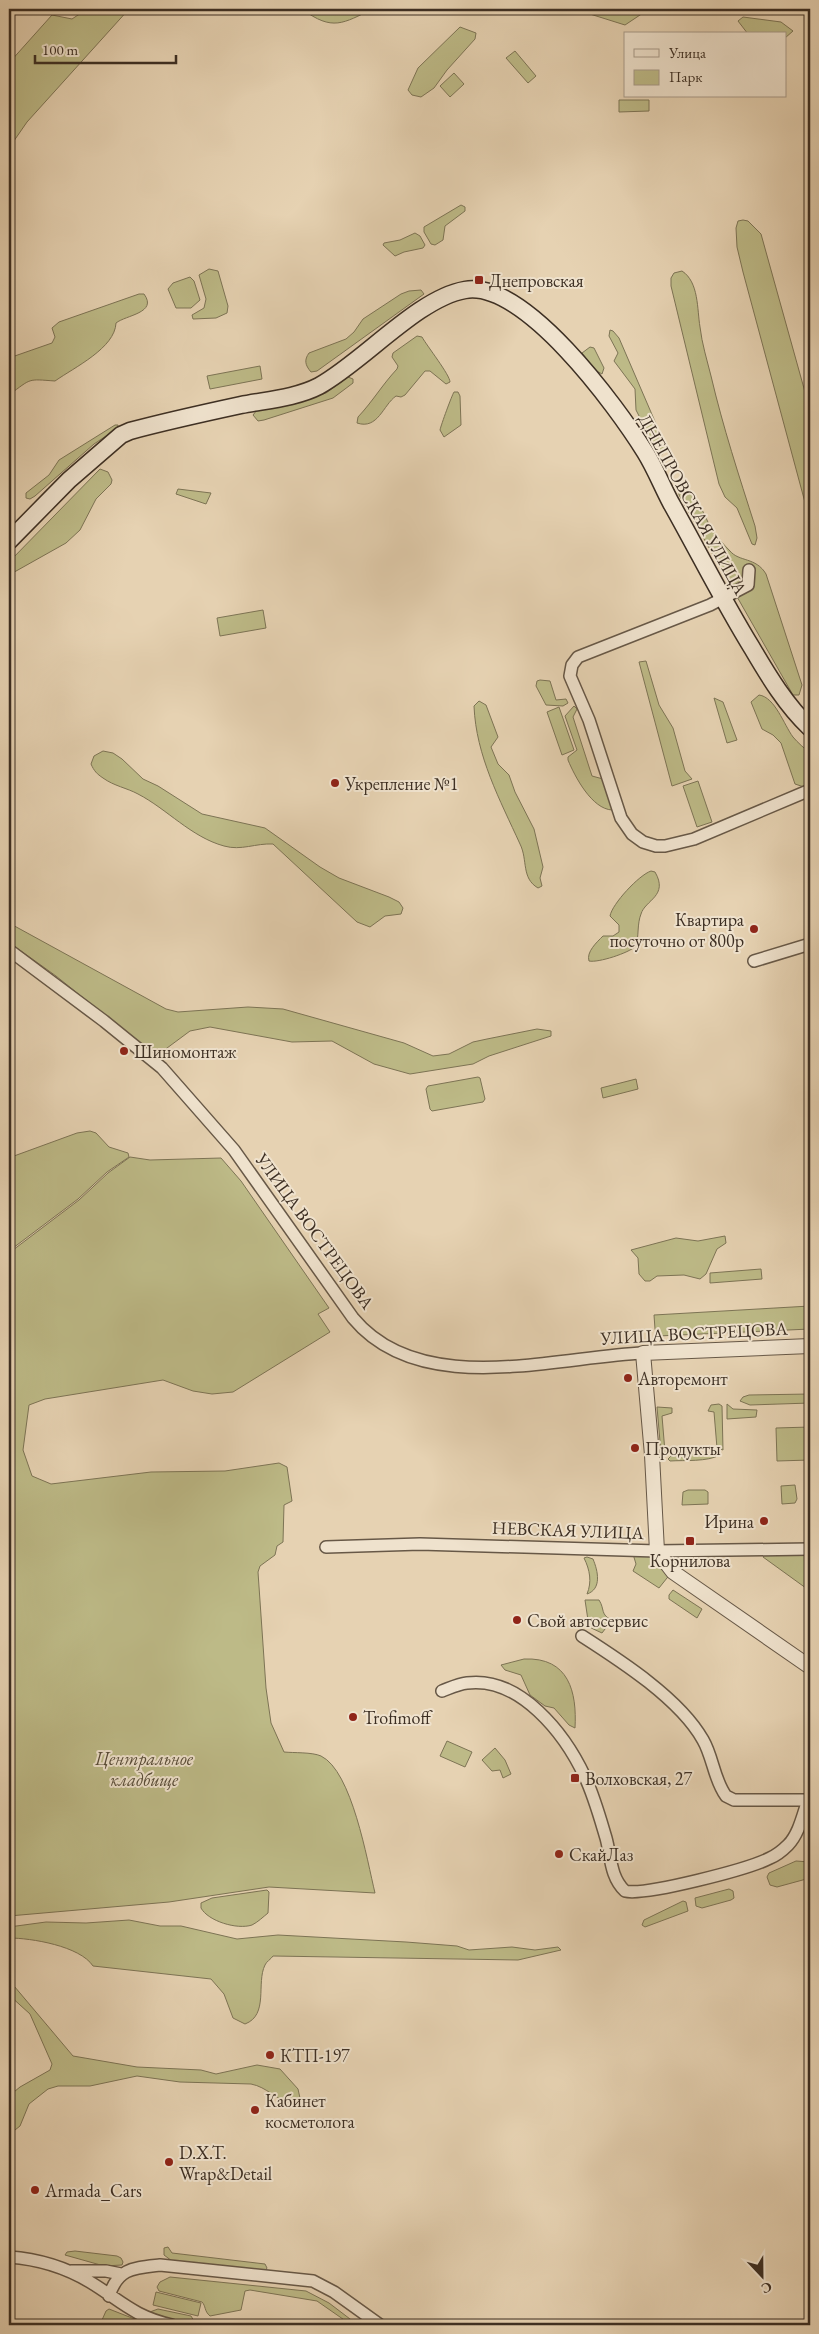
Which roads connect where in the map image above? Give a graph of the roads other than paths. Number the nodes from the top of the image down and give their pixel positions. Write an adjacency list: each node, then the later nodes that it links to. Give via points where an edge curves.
1 (9, 541): 3 (main road, ДНЕПРОВСКАЯ УЛИЦА, via 121,435 200,413 310,390 433,303 464,290 477,289 505,297 526,312 611,402 646,454)
2 (749, 570): 3 (street, via 748,585)
3 (723, 598): 4 (main road, ДНЕПРОВСКАЯ УЛИЦА, via 771,679); 5 (street, via 578,657 572,665 570,676 621,818 632,834 648,844 665,846 697,838)
4 (810, 728)
5 (810, 790)
6 (810, 944): 8 (street)
7 (9, 950): 10 (street, УЛИЦА ВОСТРЕЦОВА, via 162,1068 234,1150 358,1325 381,1341 415,1359 474,1368)
8 (754, 961)
9 (810, 1346): 10 (street, УЛИЦА ВОСТРЕЦОВА)
10 (643, 1353): 13 (street)
11 (326, 1546): 13 (street, НЕВСКАЯ УЛИЦА, via 420,1544)
12 (810, 1549): 13 (street, НЕВСКАЯ УЛИЦА)
13 (657, 1550): 15 (street, via 673,1572)
14 (582, 1636): 17 (street, via 617,1659 683,1712 703,1740 726,1796 734,1800)
15 (810, 1667)
16 (442, 1692): 17 (street, via 469,1682 494,1685 519,1694 541,1714 566,1744 585,1776 607,1840 616,1879 630,1892 675,1885 771,1858 790,1843)
17 (809, 1800)
18 (9, 2257): 19 (street, via 31,2258)
19 (70, 2272): 20 (street); 21 (street)
20 (121, 2274): 21 (street); 23 (street, via 139,2267 160,2265 313,2281)
21 (109, 2296): 22 (street, via 142,2316)
22 (172, 2325)
23 (380, 2325)

